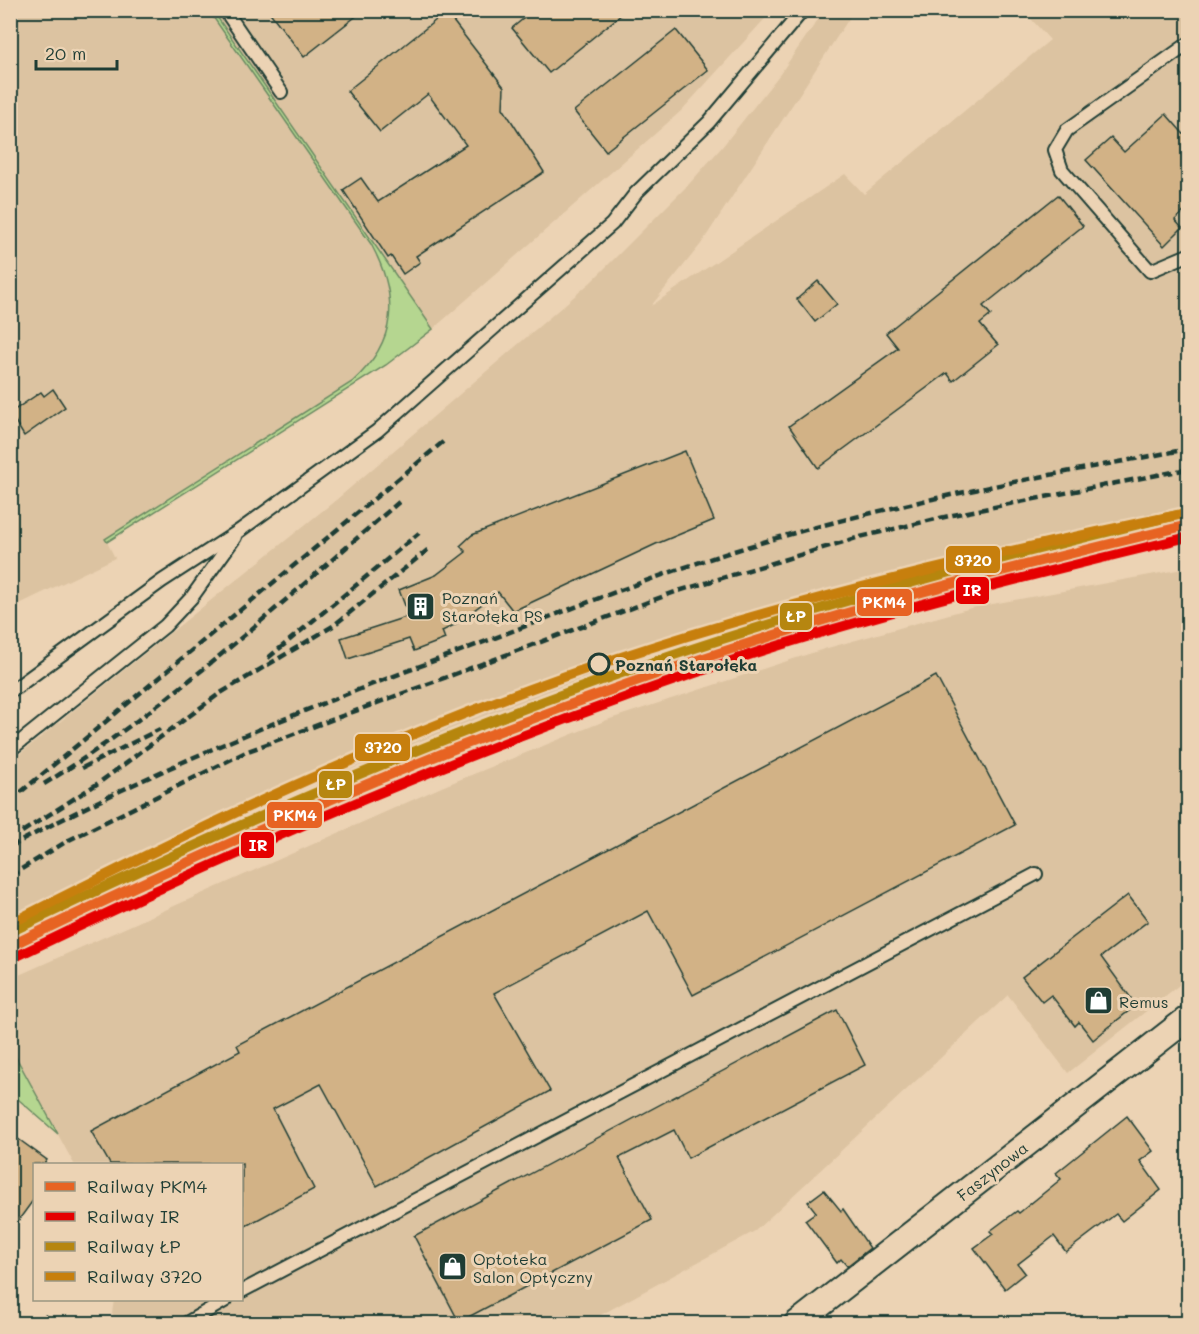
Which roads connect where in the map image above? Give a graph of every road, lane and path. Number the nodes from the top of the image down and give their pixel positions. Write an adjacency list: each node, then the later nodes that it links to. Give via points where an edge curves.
1 (225, 10): 4 (lane)
2 (803, 10): 6 (lane, via 709,122 636,192 612,224 378,431)
3 (1188, 44): 5 (lane, via 1066,130 1055,150 1062,170 1150,271)
4 (281, 92)
5 (1188, 255)
6 (239, 531): 7 (lane, via 162,581); 8 (lane, via 192,597 165,626)
7 (10, 692)
8 (10, 750)
9 (1036, 874): 13 (lane)
10 (42, 904): 11 (path)
11 (10, 921)
12 (1188, 1018): 18 (street, Faszynowa)
13 (243, 1290)
14 (223, 1301): 17 (lane)
15 (44, 1315): 16 (path)
16 (49, 1323)
17 (185, 1323)
18 (796, 1323)

